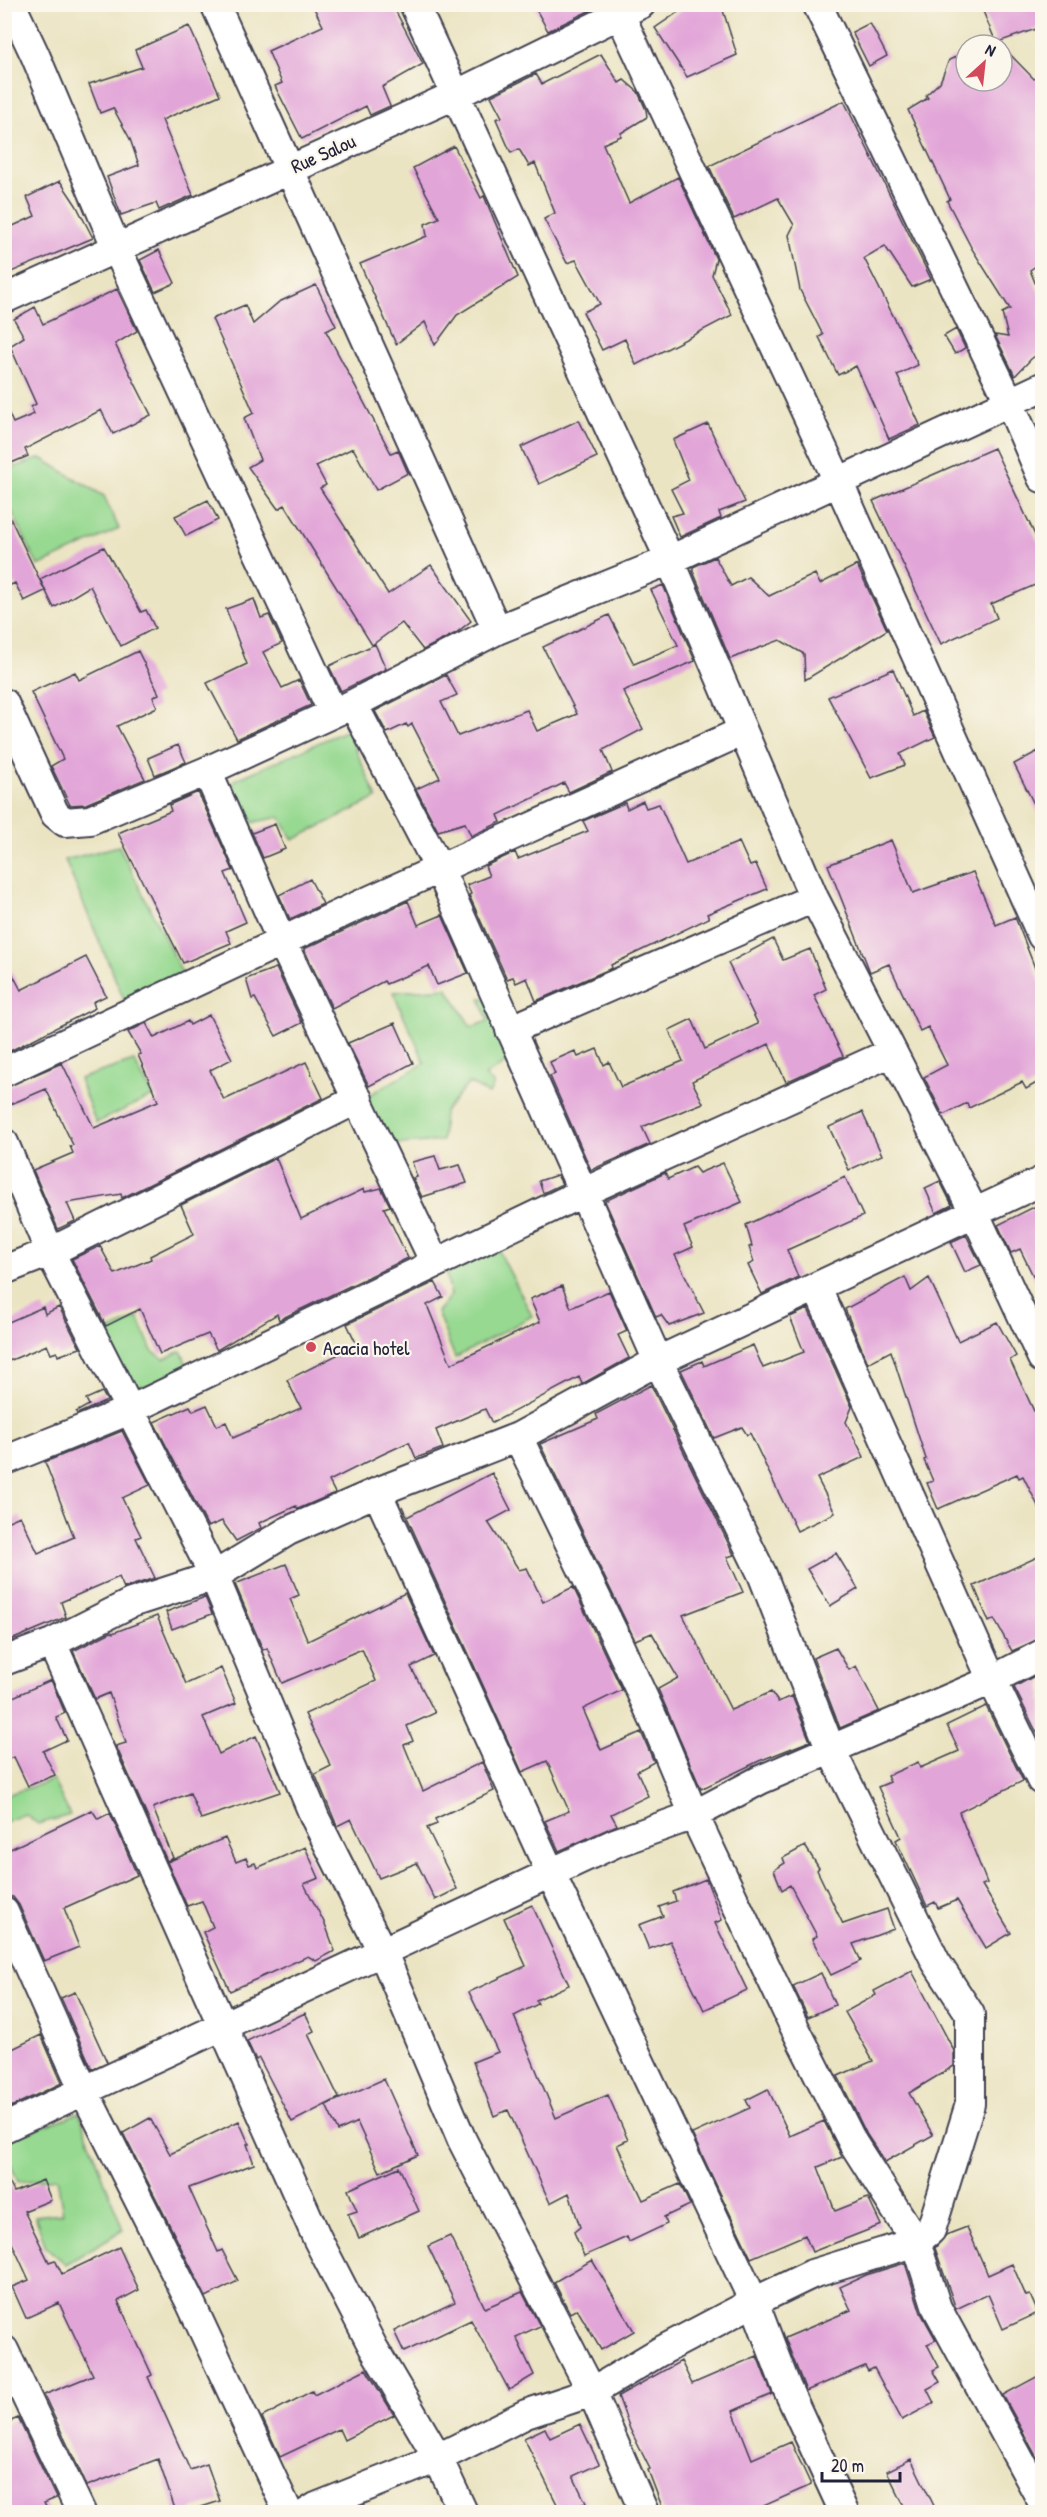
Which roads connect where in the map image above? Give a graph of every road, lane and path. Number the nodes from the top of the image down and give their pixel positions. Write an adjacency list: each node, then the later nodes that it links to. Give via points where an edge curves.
1 (11, 4): 8 (street)
2 (215, 4): 7 (street)
3 (414, 4): 6 (street)
4 (817, 4): 11 (street)
5 (625, 8): 6 (street, Rue Salou); 13 (street)
6 (455, 95): 7 (street, Rue Salou); 14 (street)
7 (288, 169): 8 (street, Rue Salou); 15 (street)
8 (117, 249): 9 (street, Rue Salou); 17 (street)
9 (4, 299)
10 (1042, 387): 11 (street)
11 (1009, 401): 12 (street); 13 (street)
12 (1042, 478)
13 (838, 481): 14 (street); 22 (street)
14 (670, 560): 15 (street); 18 (street)
15 (497, 630): 17 (street)
16 (4, 703): 19 (street, via 55,814 65,822 90,820)
17 (343, 708): 19 (street); 20 (street)
18 (743, 731): 20 (street); 21 (street)
19 (207, 771): 23 (street)
20 (439, 868): 23 (street); 24 (street)
21 (814, 898): 24 (street); 25 (street)
22 (1042, 936)
23 (282, 942): 26 (street); 27 (street)
24 (510, 1030): 30 (street)
25 (892, 1052): 30 (street); 31 (street)
26 (4, 1072)
27 (358, 1099): 32 (street); 33 (street)
28 (4, 1143): 32 (street)
29 (1042, 1181): 31 (street)
30 (584, 1192): 33 (street); 37 (street)
31 (975, 1214): 35 (street); 36 (street)
32 (50, 1252): 34 (street); 38 (street)
33 (435, 1263): 38 (street)
34 (4, 1269)
35 (816, 1288): 37 (street); 46 (street)
36 (1042, 1358)
37 (658, 1361): 39 (street); 47 (street, via 762,1574)
38 (130, 1410): 40 (street); 42 (street)
39 (518, 1437): 41 (street); 49 (street, via 613,1632)
40 (4, 1461)
41 (377, 1492): 42 (street, via 288,1531); 50 (street)
42 (214, 1576): 43 (street, via 130,1603); 52 (street, via 315,1818)
43 (52, 1643): 45 (street); 53 (street)
44 (1042, 1654): 46 (street)
45 (4, 1661)
46 (992, 1680): 47 (street); 48 (street)
47 (831, 1750): 49 (street, via 760,1780); 56 (street, via 936,1962 970,2014 970,2104 932,2230)
48 (1041, 1780)
49 (694, 1815): 50 (street, via 615,1843); 56 (street, via 853,2143)
50 (551, 1874): 52 (street); 57 (street)
51 (4, 1912): 54 (street)
52 (383, 1953): 53 (street); 59 (street, via 462,2140)
53 (224, 2027): 54 (street); 60 (street, via 317,2238 373,2347)
54 (84, 2093): 55 (street); 63 (street, via 190,2302)
55 (4, 2128)
56 (916, 2242): 57 (street, via 812,2274); 61 (street, via 938,2308)
57 (754, 2302): 59 (street); 67 (street, via 786,2385)
58 (4, 2350): 62 (street)
59 (592, 2392): 60 (street, via 526,2414); 66 (street)
60 (438, 2458): 64 (street); 65 (street)
61 (1042, 2501)
62 (81, 2512)
63 (288, 2512)
64 (308, 2512)
65 (463, 2512)
66 (644, 2512)
67 (844, 2512)

